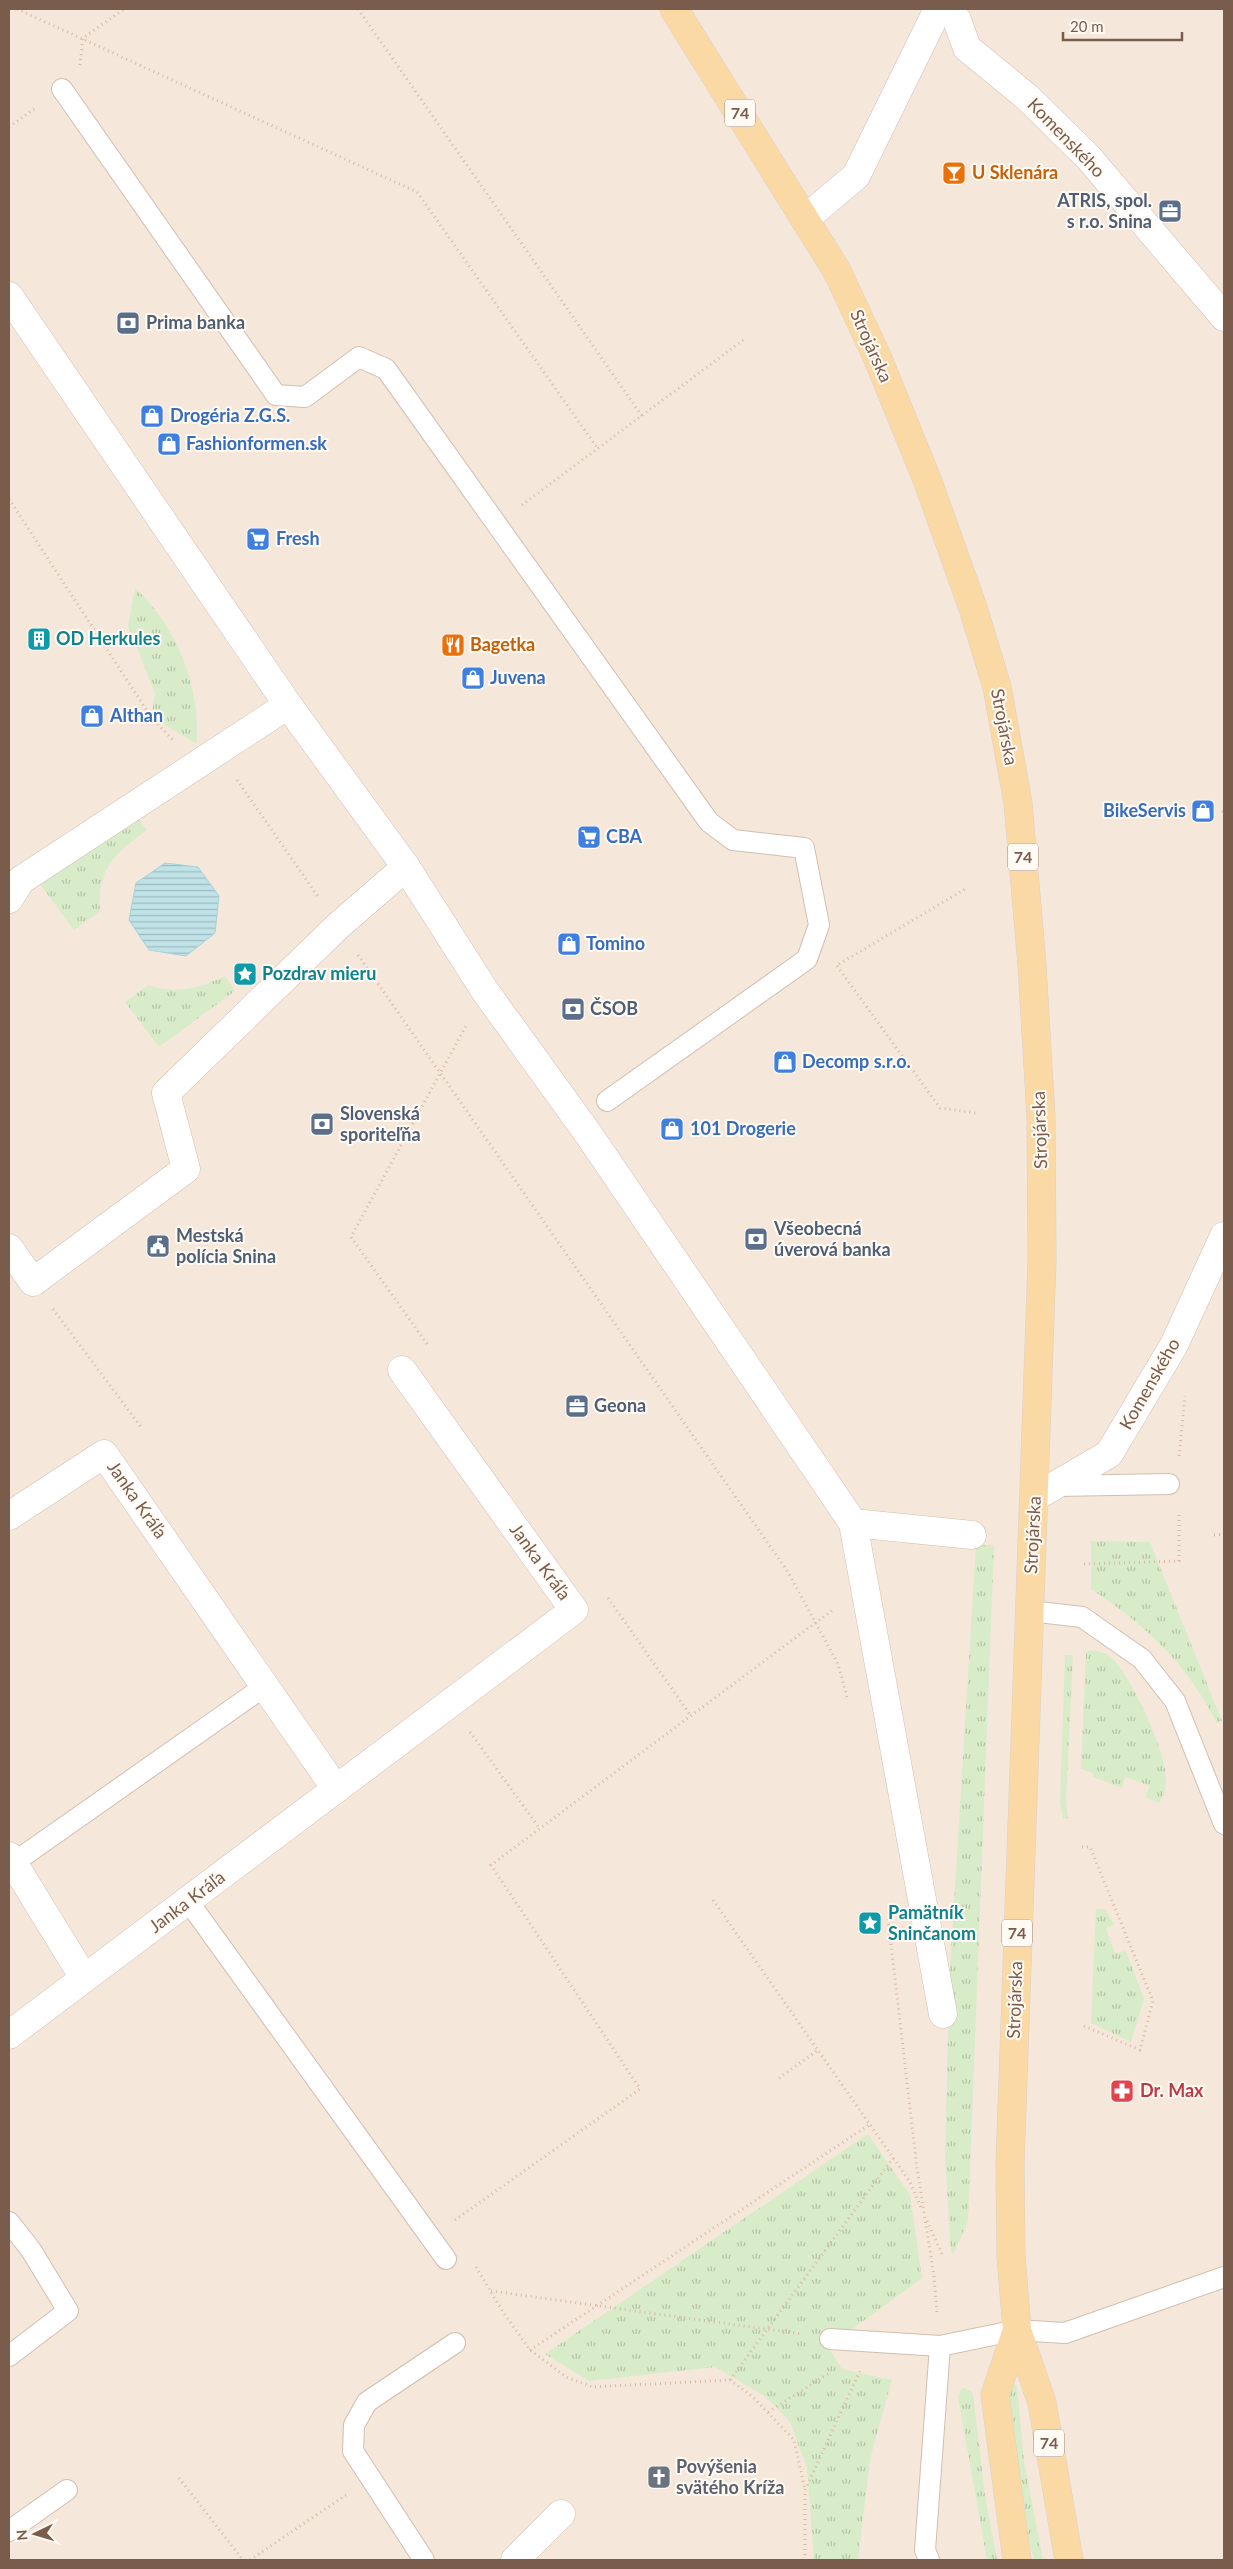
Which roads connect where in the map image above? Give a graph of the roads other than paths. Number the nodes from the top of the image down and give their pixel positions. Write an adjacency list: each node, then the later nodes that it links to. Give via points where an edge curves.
1 (674, 9): 5 (main road, Strojárska / 74)
2 (938, 9): 5 (street, via 856,176)
3 (947, 9): 7 (street, Komenského, via 957,20 967,48 1027,97 1088,157)
4 (62, 89): 11 (lane, via 276,395 305,396 359,357 386,369 710,822 734,840 804,848 819,925 807,959)
5 (805, 219): 16 (main road, Strojárska / 74, via 837,270 878,359 928,482 973,608 996,687 1018,803 1041,1117)
6 (9, 296): 8 (street)
7 (1224, 317)
8 (288, 705): 9 (street); 10 (street, via 21,880)
9 (406, 867): 13 (street, via 338,926 166,1093 186,1169 32,1282); 18 (street, via 485,991 589,1135)
10 (9, 899)
11 (607, 1101)
12 (1224, 1236): 16 (street, Komenského, via 1174,1345 1109,1454)
13 (9, 1248)
14 (402, 1370): 22 (street, Janka Kráľa, via 574,1610)
15 (1169, 1484): 16 (lane)
16 (1045, 1491): 20 (main road, Strojárska / 74)
17 (9, 1516): 21 (street, Janka Kráľa, via 104,1454)
18 (853, 1523): 19 (street); 27 (street)
19 (972, 1534)
20 (1030, 1611): 23 (lane, via 1082,1617 1142,1659 1175,1701); 32 (main road, Strojárska / 74, via 1010,2164 1011,2256)
21 (265, 1686): 22 (street, Janka Kráľa); 24 (lane)
22 (336, 1789): 25 (street, Janka Kráľa)
23 (1224, 1824)
24 (10, 1862): 26 (street)
25 (188, 1902): 26 (street, Janka Kráľa); 30 (lane)
26 (84, 1978): 28 (street, Janka Kráľa)
27 (943, 2014)
28 (9, 2035)
29 (9, 2222): 36 (lane, via 31,2250 68,2311)
30 (446, 2259)
31 (1224, 2277): 32 (lane, via 1065,2333)
32 (1017, 2330): 35 (lane); 43 (main road, 74, via 995,2395); 44 (main road, 74, via 1042,2403)
33 (830, 2338): 35 (lane)
34 (455, 2343): 41 (lane, via 367,2402 354,2425 353,2452)
35 (940, 2346): 40 (lane)
36 (9, 2356)
37 (67, 2490): 39 (lane)
38 (561, 2514): 42 (street)
39 (9, 2531)
40 (925, 2557)
41 (424, 2560)
42 (514, 2560)
43 (1017, 2560)
44 (1069, 2560)

